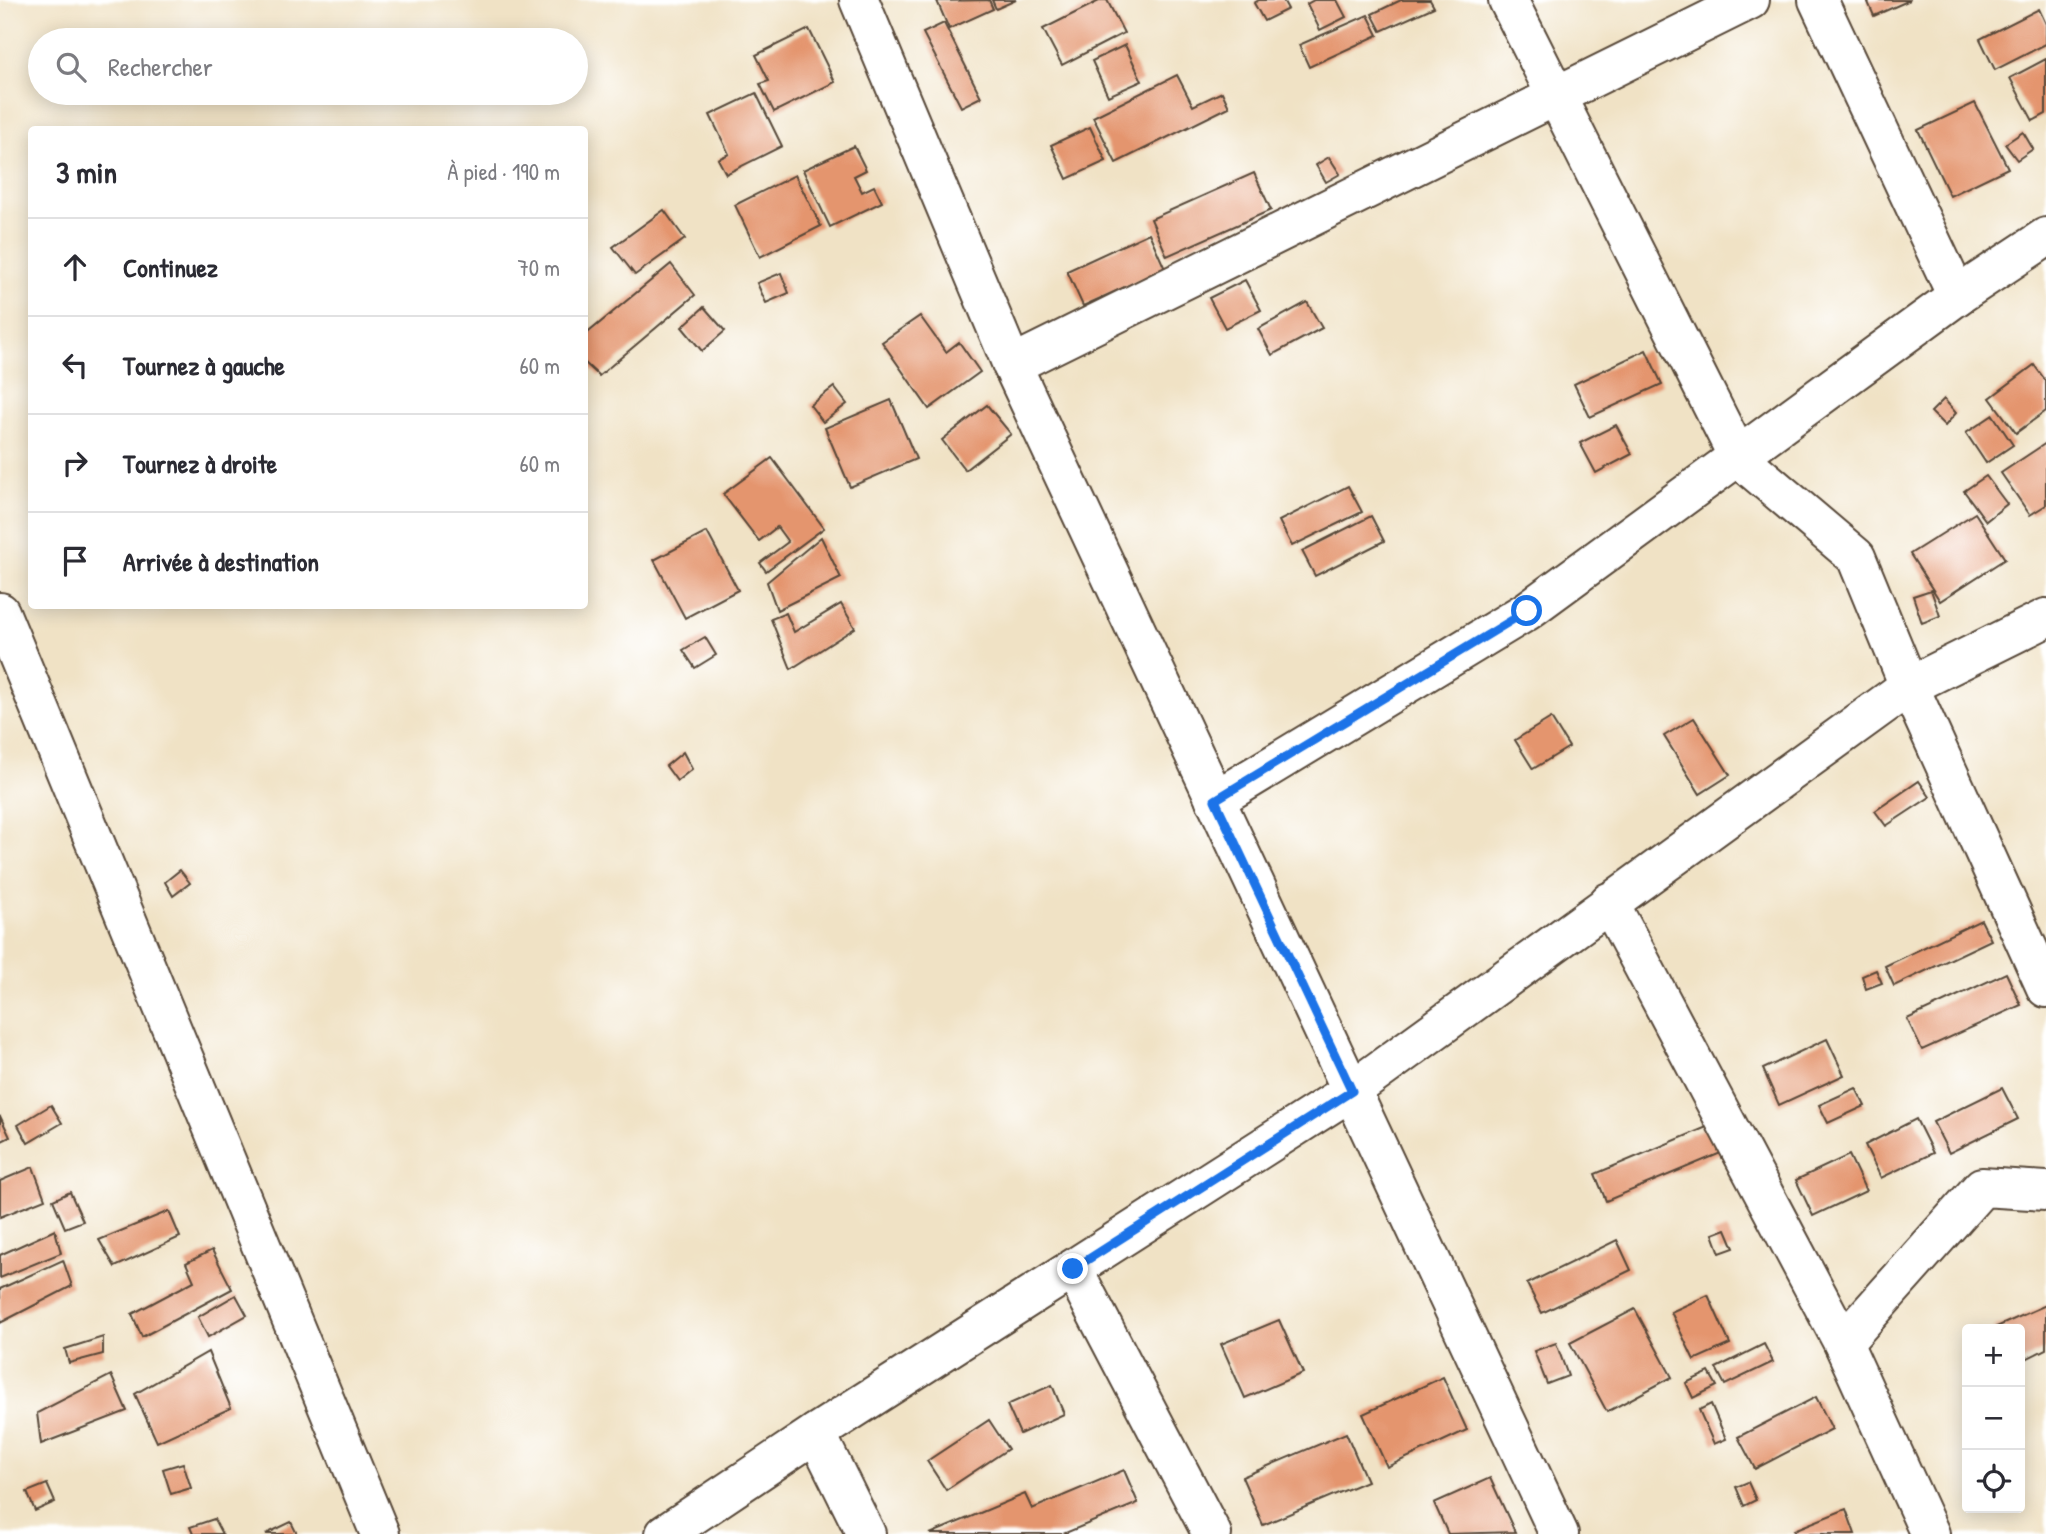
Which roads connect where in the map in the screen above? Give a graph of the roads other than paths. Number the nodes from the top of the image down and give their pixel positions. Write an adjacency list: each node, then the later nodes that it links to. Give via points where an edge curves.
1 (859, 0): 8 (street)
2 (1508, 0): 5 (street)
3 (1749, 0): 5 (street)
4 (1818, 0): 7 (street)
5 (1555, 95): 8 (street); 9 (street)
6 (2046, 237): 7 (street)
7 (1957, 296): 9 (street)
8 (1012, 365): 13 (street)
9 (1738, 457): 12 (street, via 1856,557); 13 (street, via 1527,611)
10 (2046, 618): 12 (street)
11 (4, 633): 21 (street)
12 (1909, 686): 14 (street); 15 (street)
13 (1215, 800): 16 (street)
14 (1609, 902): 16 (street); 19 (street)
15 (2046, 988)
16 (1352, 1091): 18 (street); 25 (street)
17 (2046, 1191): 19 (street, via 1982,1187)
18 (1073, 1269): 20 (street); 24 (street)
19 (1843, 1343): 26 (street)
20 (816, 1433): 22 (street); 23 (street)
21 (380, 1534)
22 (665, 1534)
23 (866, 1534)
24 (1212, 1534)
25 (1559, 1534)
26 (1930, 1534)

